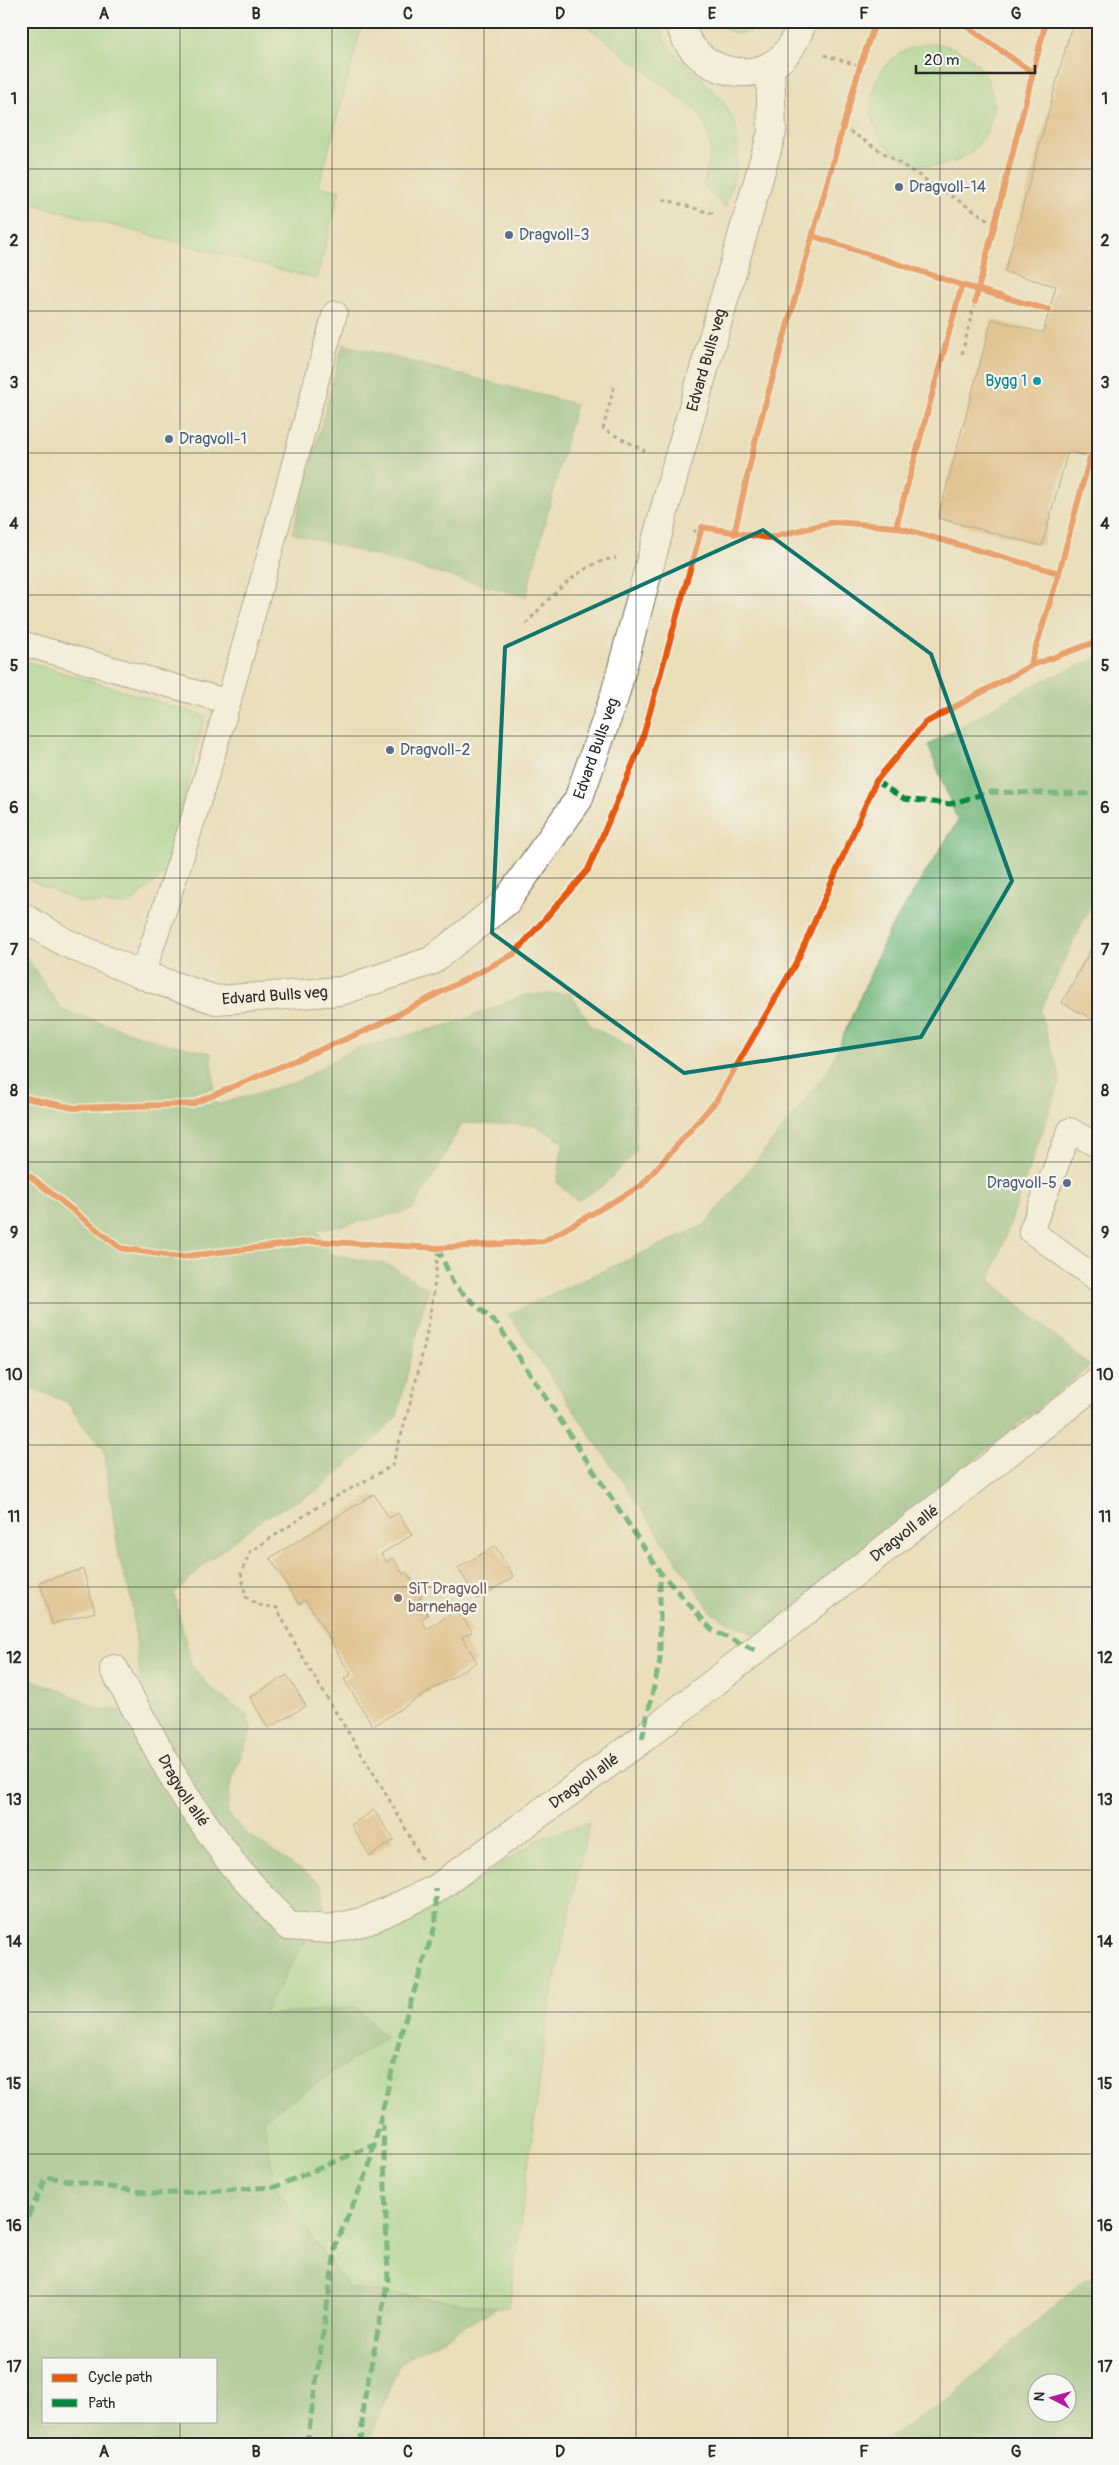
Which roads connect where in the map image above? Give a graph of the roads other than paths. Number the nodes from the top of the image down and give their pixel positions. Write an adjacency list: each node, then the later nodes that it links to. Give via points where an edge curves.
1 (680, 21): 3 (street, via 692,50 709,64 728,72 750,72)
2 (802, 21): 3 (street, via 793,44)
3 (770, 66): 8 (street, Edvard Bulls veg, via 772,132 614,698 578,800 506,902 431,961 341,991 216,1000)
4 (335, 314): 6 (lane)
5 (21, 643): 6 (lane)
6 (229, 702): 8 (lane, via 180,866)
7 (21, 916): 8 (street, Edvard Bulls veg, via 66,943)
8 (142, 975)
9 (1098, 1146): 10 (lane, via 1070,1130 1031,1231)
10 (1098, 1280)
11 (1098, 1382): 12 (street, Dragvoll allé, via 642,1739 436,1889 366,1921 330,1929 288,1926 233,1865 180,1789)
12 (114, 1669)

